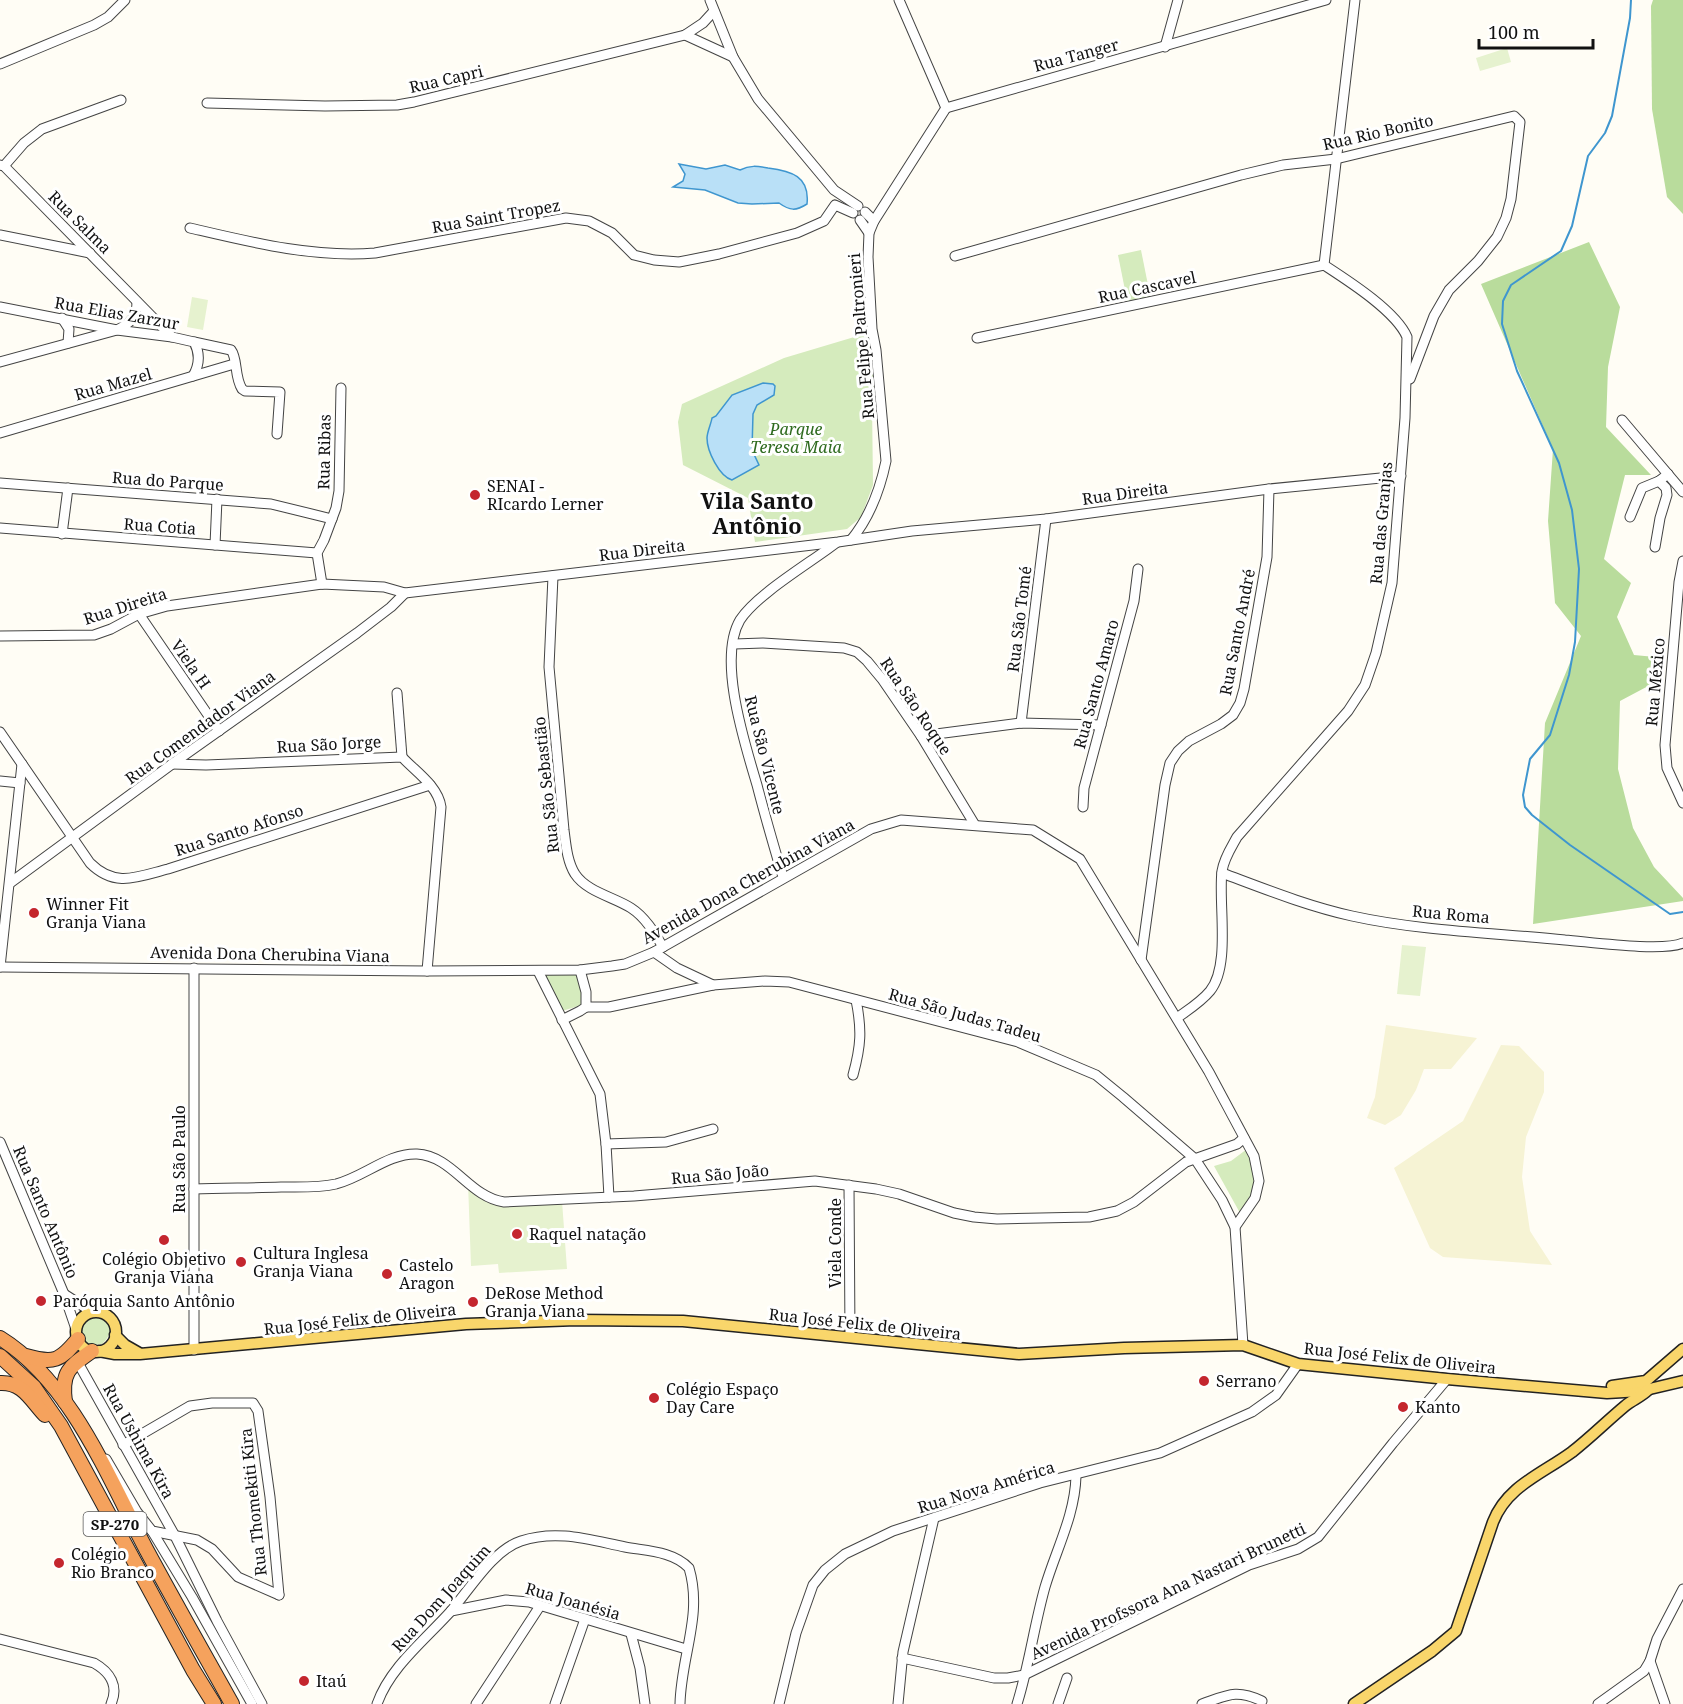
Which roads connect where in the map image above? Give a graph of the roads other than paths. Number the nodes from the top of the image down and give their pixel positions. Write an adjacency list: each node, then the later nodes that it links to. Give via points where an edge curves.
1 (125, 0): 11 (street, via 94,25)
2 (710, 0): 7 (street)
3 (899, 0): 14 (street)
4 (1178, 0): 9 (street)
5 (1326, 0): 9 (street, Rua Tanger)
6 (1355, 0): 15 (street)
7 (714, 12): 8 (street); 10 (street)
8 (686, 34): 10 (street); 13 (street, Rua Capri, via 397,105)
9 (1165, 47): 14 (street, Rua Tanger)
10 (733, 57): 17 (street, via 758,99 834,190)
11 (0, 64)
12 (121, 100): 16 (street, via 42,129)
13 (207, 103)
14 (946, 108): 18 (street, Rua Felipe Paltronieri)
15 (1336, 159): 23 (street, Rua Rio Bonito, via 1241,175); 24 (street); 36 (street, Rua Rio Bonito, via 1509,117 1520,122 1506,218 1491,245 1441,303)
16 (2, 166): 22 (street, Rua Salma)
17 (859, 213): 18 (street); 19 (street, Rua Saint Tropez, via 835,205 824,221 797,233 679,262 634,255 612,233 589,221 566,218 357,254 275,247); 20 (street)
18 (874, 221): 20 (street, Rua Felipe Paltronieri)
19 (190, 228)
20 (869, 233): 54 (street, Rua Felipe Paltronieri, via 869,291 886,461 864,524)
21 (0, 235): 22 (street)
22 (90, 253): 25 (street, Rua Salma)
23 (955, 256)
24 (1324, 265): 30 (street, Rua Cascavel); 36 (street, Rua das Granjas, via 1403,327 1407,337)
25 (137, 302): 28 (street, via 132,321); 29 (street, Rua Salma)
26 (0, 307): 27 (street, Rua Elias Zarzur)
27 (62, 318): 28 (street, Rua Elias Zarzur); 32 (street, via 69,329)
28 (117, 330): 29 (street, Rua Elias Zarzur); 32 (street)
29 (172, 337): 31 (street, Rua Elias Zarzur)
30 (978, 338)
31 (194, 342): 34 (street, via 231,350); 35 (street, Rua Elias Zarzur, via 198,364)
32 (68, 343): 33 (street)
33 (0, 362)
34 (234, 364): 35 (street, Rua Mazel); 40 (street, via 245,391 280,392)
35 (193, 376): 39 (street, Rua Mazel)
36 (1407, 387): 42 (street, Rua das Granjas)
37 (341, 388): 50 (street, Rua Ribas, via 339,491)
38 (1622, 420): 41 (street)
39 (0, 433)
40 (277, 434)
41 (1668, 474): 43 (street); 47 (street)
42 (1401, 476): 46 (street, Rua Direita); 84 (street, Rua das Granjas, via 1392,583 1365,685 1348,711 1237,837)
43 (1659, 481): 49 (street, via 1642,488); 57 (street, via 1667,495)
44 (0, 483): 45 (street, Rua do Parque)
45 (68, 488): 48 (street, Rua do Parque); 53 (street)
46 (1269, 489): 51 (street, Rua Direita); 89 (street, Rua Santo André, via 1267,557 1244,689 1233,715 1189,741 1170,763)
47 (1683, 492)
48 (217, 499): 50 (street, Rua do Parque, via 280,505); 56 (street)
49 (1630, 517)
50 (332, 519): 58 (street, Rua Ribas)
51 (1046, 519): 54 (street, Rua Direita); 68 (street, Rua São Tomé)
52 (0, 528): 53 (street, Rua Cotia)
53 (62, 534): 56 (street, Rua Cotia)
54 (852, 540): 55 (street, Rua Direita)
55 (838, 542): 61 (street, Rua Direita); 66 (street, Rua São Vicente, via 763,596 740,621)
56 (215, 545): 58 (street, Rua Cotia)
57 (1655, 547)
58 (317, 553): 62 (street)
59 (1683, 561): 80 (street, Rua México, via 1665,745 1667,768)
60 (1138, 569): 69 (street, Rua Santo Amaro, via 1134,602)
61 (553, 576): 63 (street, Rua Direita); 88 (street, Rua São Sebastião, via 549,668 568,856 576,875 588,886 632,908 652,928)
62 (322, 584): 63 (street, Rua Direita, via 384,587); 64 (street, Rua Direita, via 184,603)
63 (405, 593): 70 (street, Rua Comendador Viana, via 391,608)
64 (139, 614): 65 (street, Rua Direita, via 94,635); 70 (street, Viela H)
65 (0, 636)
66 (734, 644): 72 (street, Rua São Roque, via 844,648 857,652 882,679); 85 (street, Rua São Vicente, via 731,666 742,734)
67 (397, 693): 73 (street)
68 (1021, 723): 69 (street); 72 (street)
69 (1101, 725): 81 (street, Rua Santo Amaro, via 1084,788)
70 (219, 731): 75 (street, Rua Comendador Viana)
71 (0, 732): 74 (street, Rua Santo Afonso)
72 (921, 736): 82 (street, Rua São Roque)
73 (402, 757): 75 (street, Rua São Jorge); 77 (street, Rua São Jorge)
74 (22, 764): 78 (street); 79 (street, Rua Santo Afonso)
75 (172, 764): 83 (street, Rua Comendador Viana)
76 (0, 781): 78 (street)
77 (430, 785): 83 (street, Rua Santo Afonso, via 136,878 117,879 99,872); 93 (street, Rua São Jorge, via 441,807)
78 (19, 786): 79 (street); 86 (street)
79 (38, 787): 83 (street, Rua Santo Afonso)
80 (1683, 803)
81 (1083, 807)
82 (975, 825): 85 (street, Avenida Dona Cherubina Viana, via 901,820 887,823); 89 (street, Avenida Dona Cherubina Viana, via 1033,831 1080,859)
83 (71, 838): 86 (street, Rua Comendador Viana)
84 (1222, 873): 87 (street, Rua Roma, via 1311,906 1393,924 1608,944 1671,947); 99 (street, Rua das Granjas, via 1218,975 1210,991)
85 (783, 877): 88 (street, Avenida Dona Cherubina Viana)
86 (10, 884): 90 (street)
87 (1683, 943)
88 (658, 949): 92 (street, Avenida Dona Cherubina Viana, via 625,963); 95 (street, Rua São Judas Tadeu, via 677,968)
89 (1141, 960): 99 (street, Avenida Dona Cherubina Viana)
90 (0, 967): 91 (street, Avenida Dona Cherubina Viana)
91 (194, 968): 93 (street, Avenida Dona Cherubina Viana); 109 (street, Rua São Paulo)
92 (580, 970): 94 (street, Avenida Dona Cherubina Viana); 98 (street)
93 (427, 971): 94 (street, Avenida Dona Cherubina Viana)
94 (538, 971): 100 (street)
95 (713, 985): 96 (street, Rua São Judas Tadeu, via 789,982); 98 (street, Rua São Judas Tadeu, via 609,1008)
96 (856, 1000): 97 (street, Rua São Judas Tadeu); 101 (street)
97 (872, 1005): 101 (street); 107 (street, Rua São Judas Tadeu, via 1018,1042 1088,1072 1123,1096)
98 (586, 1007): 100 (street)
99 (1177, 1018): 104 (street, Avenida Dona Cherubina Viana)
100 (562, 1020): 106 (street, via 600,1094)
101 (860, 1020): 102 (street, via 861,1044)
102 (853, 1075)
103 (713, 1129): 106 (street, via 666,1142)
104 (1244, 1138): 107 (street, Rua São João); 111 (street, Avenida Dona Cherubina Viana, via 1254,1156 1260,1181 1255,1198)
105 (0, 1142): 112 (street, Rua Santo Antônio)
106 (606, 1144): 110 (street)
107 (1195, 1159): 108 (street, Rua São João, via 1178,1166 1134,1202 1089,1217 974,1217 899,1194); 111 (street, Rua São Judas Tadeu, via 1216,1188)
108 (849, 1185): 110 (street, Rua São João, via 815,1181); 117 (street, Viela Conde)
109 (194, 1189): 110 (street, Rua São João, via 330,1185 394,1158 419,1154 441,1161 478,1192 496,1201); 120 (street, Rua São Paulo)
110 (609, 1197)
111 (1235, 1227): 118 (street, Rua São Judas Tadeu)
112 (64, 1294): 113 (street, Rua Santo Antônio); 114 (street, Rua Santo Antônio)
113 (92, 1312): 114 (main road, via 81,1318); 115 (main road, via 110,1317)
114 (77, 1334): 121 (main road, via 82,1346); 124 (highway, via 58,1359 46,1361)
115 (115, 1335): 121 (main road, via 110,1346); 122 (main road)
116 (0, 1338): 124 (highway, SP-270)
117 (850, 1338): 118 (main road, Rua José Felix de Oliveira, via 1019,1354); 120 (main road, Rua José Felix de Oliveira, via 684,1321 576,1320 466,1324)
118 (1243, 1345): 126 (main road, Rua José Felix de Oliveira)
119 (1683, 1349): 130 (main road)
120 (194, 1350): 122 (main road, Rua José Felix de Oliveira)
121 (95, 1351): 122 (main road, Rua José Felix de Oliveira); 125 (highway)
122 (140, 1354)
123 (0, 1356): 135 (highway, SP-270, via 34,1387)
124 (25, 1356): 132 (highway, SP-270)
125 (77, 1361): 132 (highway, via 65,1376); 136 (street, Rua Ushima Kira)
126 (1298, 1364): 127 (main road, Rua José Felix de Oliveira); 137 (street, via 1276,1395 1244,1416 1160,1454)
127 (1447, 1379): 131 (main road, Rua José Felix de Oliveira, via 1585,1390); 150 (street, Avenida Profssora Ana Nastari Brunetti, via 1318,1537 1298,1549 1249,1565)
128 (1683, 1381): 130 (main road, Rua José Felix de Oliveira)
129 (0, 1383): 135 (highway, via 20,1387)
130 (1647, 1385): 131 (main road, Rua José Felix de Oliveira); 133 (main road)
131 (1634, 1388): 133 (main road)
132 (66, 1404): 134 (highway, SP-270)
133 (1627, 1404): 168 (main road, via 1587,1440 1506,1499 1497,1511 1456,1631)
134 (90, 1442): 139 (street, via 107,1460); 155 (highway, SP-270)
135 (72, 1445): 154 (highway, SP-270)
136 (123, 1445): 140 (street, Rua Ushima Kira); 140 (street, Rua Thomekiti Kira, via 190,1406 253,1403 258,1411 279,1595 238,1577 212,1549 197,1540)
137 (1076, 1476): 138 (street, Rua Nova América); 150 (street, Rua Nova América, via 1068,1521 1046,1586)
138 (934, 1518): 148 (street); 163 (street, Rua Nova América, via 869,1542 825,1569 806,1602)
139 (152, 1532): 140 (street); 156 (street)
140 (175, 1536): 157 (street, Rua Ushima Kira)
141 (1683, 1589): 149 (street)
142 (540, 1606): 143 (street, Rua Joanésia, via 506,1600); 144 (street, Rua Joanésia); 159 (street)
143 (451, 1611): 147 (street, Rua Dom Joaquim, via 510,1545 546,1535 579,1537 656,1552 689,1568 695,1603); 158 (street, Rua Dom Joaquim, via 407,1658)
144 (585, 1619): 145 (street, Rua Joanésia); 160 (street)
145 (631, 1634): 147 (street, Rua Joanésia); 161 (street)
146 (0, 1639): 153 (street, via 94,1663 111,1678)
147 (686, 1649): 162 (street, Rua Dom Joaquim)
148 (902, 1658): 150 (street, Avenida Profssora Ana Nastari Brunetti, via 994,1678); 164 (street)
149 (1650, 1661): 169 (street, via 1640,1675); 170 (street)
150 (1024, 1675): 165 (street, Rua Nova América)
151 (1067, 1678): 166 (street)
152 (1262, 1701): 167 (street, via 1246,1694 1232,1694)
153 (111, 1704)
154 (214, 1704)
155 (232, 1704)
156 (252, 1704)
157 (262, 1704)
158 (377, 1704)
159 (476, 1704)
160 (555, 1704)
161 (645, 1704)
162 (680, 1704)
163 (779, 1704)
164 (898, 1704)
165 (1017, 1704)
166 (1058, 1704)
167 (1202, 1704)
168 (1354, 1704)
169 (1599, 1704)
170 (1665, 1704)

